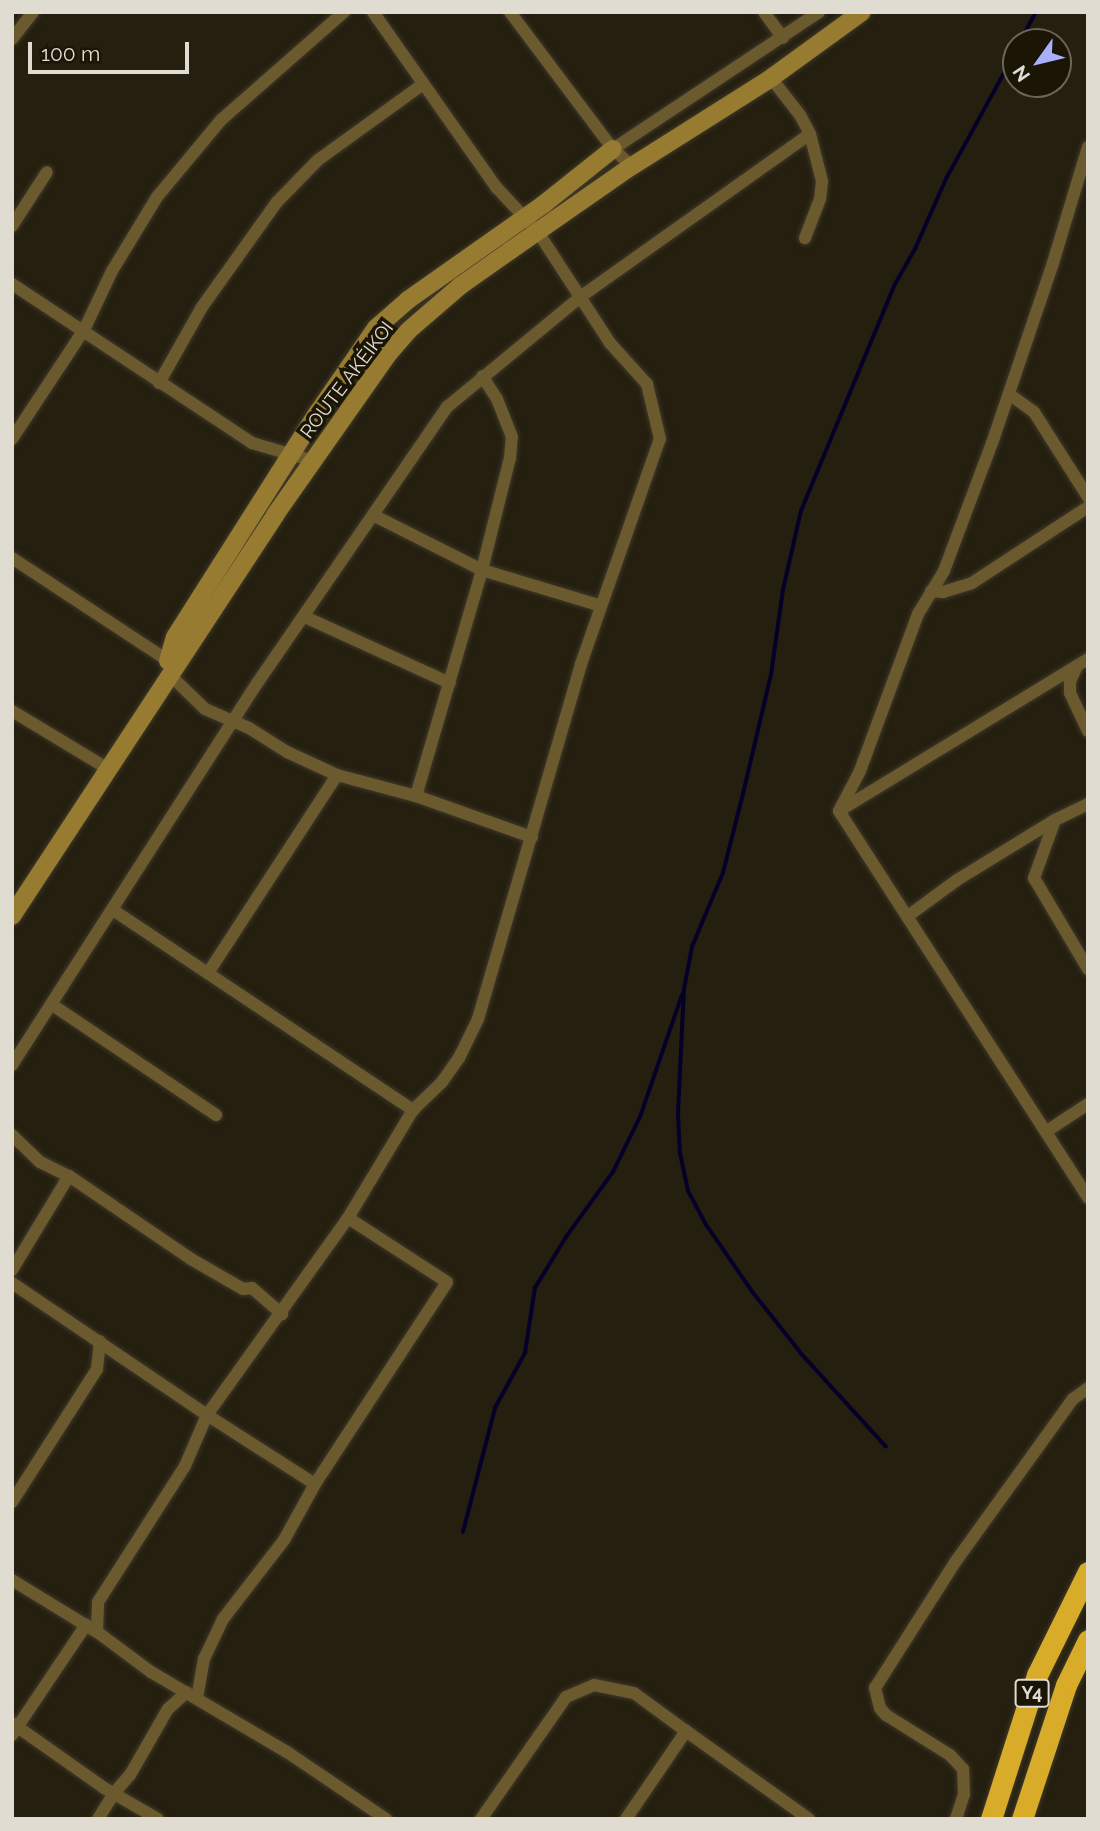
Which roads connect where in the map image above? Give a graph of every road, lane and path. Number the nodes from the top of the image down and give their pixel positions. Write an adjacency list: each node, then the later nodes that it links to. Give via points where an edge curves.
1 (33, 12): 9 (street)
2 (344, 12): 23 (street, via 221,120 157,197 112,271)
3 (373, 12): 11 (street)
4 (764, 12): 8 (street)
5 (818, 12): 8 (street)
6 (862, 12): 10 (street, ROUTE AKÉIKOI)
7 (517, 15): 14 (street)
8 (783, 38): 14 (street)
9 (12, 39)
10 (771, 78): 12 (street); 15 (street, ROUTE AKÉIKOI)
11 (424, 84): 17 (street, via 496,187); 25 (street, via 318,160 277,202 202,307)
12 (810, 134): 20 (street, via 822,181); 22 (street)
13 (1088, 147): 26 (street)
14 (613, 149): 15 (street); 17 (street, ROUTE AKÉIKOI)
15 (632, 166): 19 (street, ROUTE AKÉIKOI)
16 (47, 172): 18 (street)
17 (526, 216): 19 (street); 28 (street, ROUTE AKÉIKOI, via 376,328)
18 (12, 226)
19 (538, 232): 22 (street); 29 (street, ROUTE AKÉIKOI, via 460,286 409,330)
20 (805, 238)
21 (12, 285): 23 (street)
22 (579, 298): 24 (street); 36 (street, via 610,343 647,384 661,435)
23 (84, 330): 25 (street); 27 (street)
24 (482, 376): 32 (street, via 447,407); 34 (street, via 512,437)
25 (159, 383): 28 (street, via 252,443)
26 (1009, 394): 30 (street, via 1034,412); 35 (street, via 944,571)
27 (12, 439)
28 (292, 454): 29 (street); 39 (street, ROUTE AKÉIKOI, via 175,637)
29 (313, 461): 39 (street, ROUTE AKÉIKOI)
30 (1088, 497)
31 (1088, 507): 35 (street, via 972,583)
32 (373, 515): 34 (street); 37 (street)
33 (12, 558): 39 (street)
34 (482, 570): 36 (street); 40 (street)
35 (931, 592): 48 (street, via 918,614 860,771)
36 (601, 606): 50 (street)
37 (305, 617): 40 (street); 42 (street)
38 (1082, 662): 43 (street, via 1070,693); 48 (street)
39 (171, 667): 42 (street, via 205,709); 44 (street, ROUTE AKÉIKOI)
40 (450, 683): 46 (street)
41 (12, 711): 44 (street)
42 (234, 722): 45 (street); 51 (street)
43 (1088, 731)
44 (108, 769): 52 (street, ROUTE AKÉIKOI)
45 (337, 775): 46 (street); 55 (street)
46 (416, 796): 50 (street)
47 (1088, 804): 49 (street)
48 (839, 811): 53 (street)
49 (1055, 820): 53 (street); 54 (street, via 1034,878)
50 (532, 838): 59 (street, via 478,1019 442,1082)
51 (113, 909): 55 (street); 56 (street)
52 (12, 916)
53 (908, 916): 61 (street)
54 (1088, 969)
55 (208, 973): 59 (street)
56 (51, 1004): 57 (street); 60 (street)
57 (12, 1065)
58 (1088, 1104): 61 (street)
59 (413, 1110): 65 (street)
60 (216, 1115)
61 (1047, 1130): 64 (street)
62 (12, 1135): 63 (street, via 40,1162)
63 (69, 1176): 66 (street); 68 (street, via 191,1259 243,1289 252,1288)
64 (1088, 1198)
65 (348, 1218): 68 (street); 72 (street, via 447,1282)
66 (12, 1270)
67 (12, 1283): 69 (street)
68 (282, 1314): 71 (street)
69 (100, 1341): 71 (street); 73 (street, via 96,1369)
70 (1088, 1388): 88 (street, via 1073,1399 956,1561 875,1688 886,1715 950,1755 963,1769 964,1795)
71 (206, 1415): 72 (street); 76 (street, via 185,1466 106,1587)
72 (316, 1484): 78 (street, via 284,1539 223,1619)
73 (12, 1502)
74 (1088, 1573): 89 (highway, Y4, via 1037,1675)
75 (12, 1580): 76 (street)
76 (92, 1629): 78 (street); 79 (street)
77 (1088, 1640): 90 (highway, Y4, via 1066,1685)
78 (192, 1695): 81 (street, via 168,1709); 84 (street)
79 (14, 1728): 81 (street)
80 (685, 1731): 85 (street, via 634,1693 594,1685 566,1698); 86 (street); 87 (street)
81 (115, 1792): 82 (street); 83 (street)
82 (98, 1819)
83 (158, 1819)
84 (386, 1819)
85 (481, 1819)
86 (626, 1819)
87 (809, 1819)
88 (956, 1819)
89 (990, 1819)
90 (1022, 1819)

